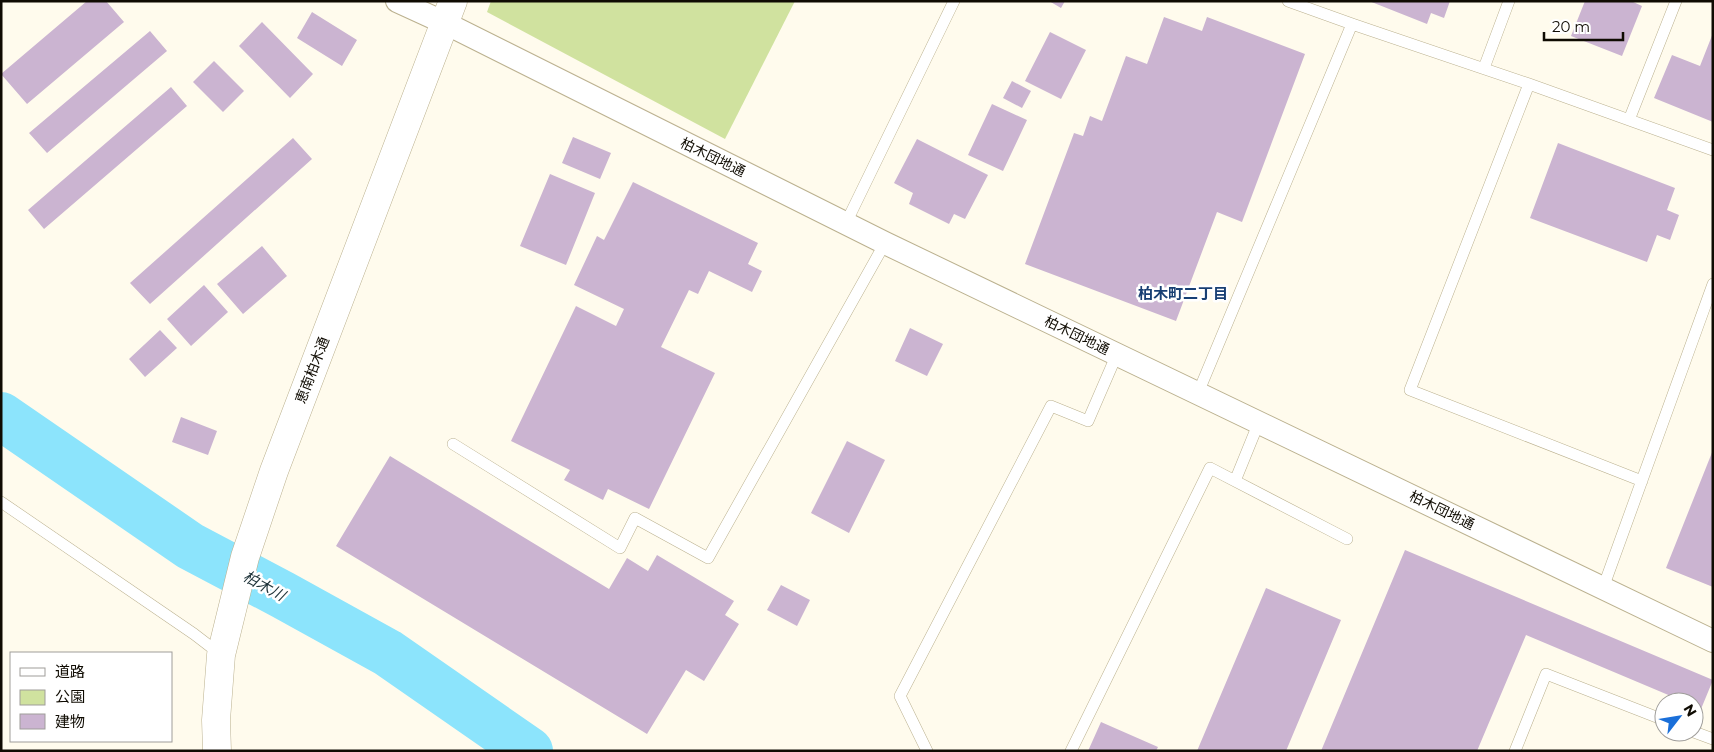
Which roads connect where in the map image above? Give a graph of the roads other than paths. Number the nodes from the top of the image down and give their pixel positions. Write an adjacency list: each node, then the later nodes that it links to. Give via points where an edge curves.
1 (397, 1): 6 (street, 柏木団地通)
2 (954, 1): 12 (lane)
3 (1288, 1): 7 (lane)
4 (1509, 1): 8 (lane)
5 (1676, 1): 10 (lane)
6 (449, 12): 12 (street, 柏木団地通); 25 (street, 恵南柏木通, via 274,471 245,556)
7 (1352, 24): 8 (lane); 16 (lane)
8 (1484, 68): 9 (lane)
9 (1529, 84): 10 (lane); 19 (lane, via 1410,390)
10 (1629, 120): 11 (lane)
11 (1713, 150)
12 (846, 223): 13 (street, 柏木団地通)
13 (885, 243): 15 (street, 柏木団地通); 18 (lane, via 708,558 635,518 620,548)
14 (1713, 284): 19 (lane)
15 (1117, 354): 16 (street, 柏木団地通); 28 (lane, via 1088,421 1051,406 900,696)
16 (1198, 393): 17 (street, 柏木団地通)
17 (1259, 422): 20 (lane); 23 (street, 柏木団地通)
18 (453, 444)
19 (1642, 480): 23 (lane)
20 (1235, 481): 22 (lane); 29 (lane, via 1210,468)
21 (1, 502): 25 (lane)
22 (1347, 539)
23 (1603, 588): 24 (street, 柏木団地通)
24 (1713, 641)
25 (221, 655): 27 (street, 恵南柏木通)
26 (1654, 716): 30 (lane, via 1546,674)
27 (217, 751)
28 (927, 751)
29 (1071, 751)
30 (1515, 751)

